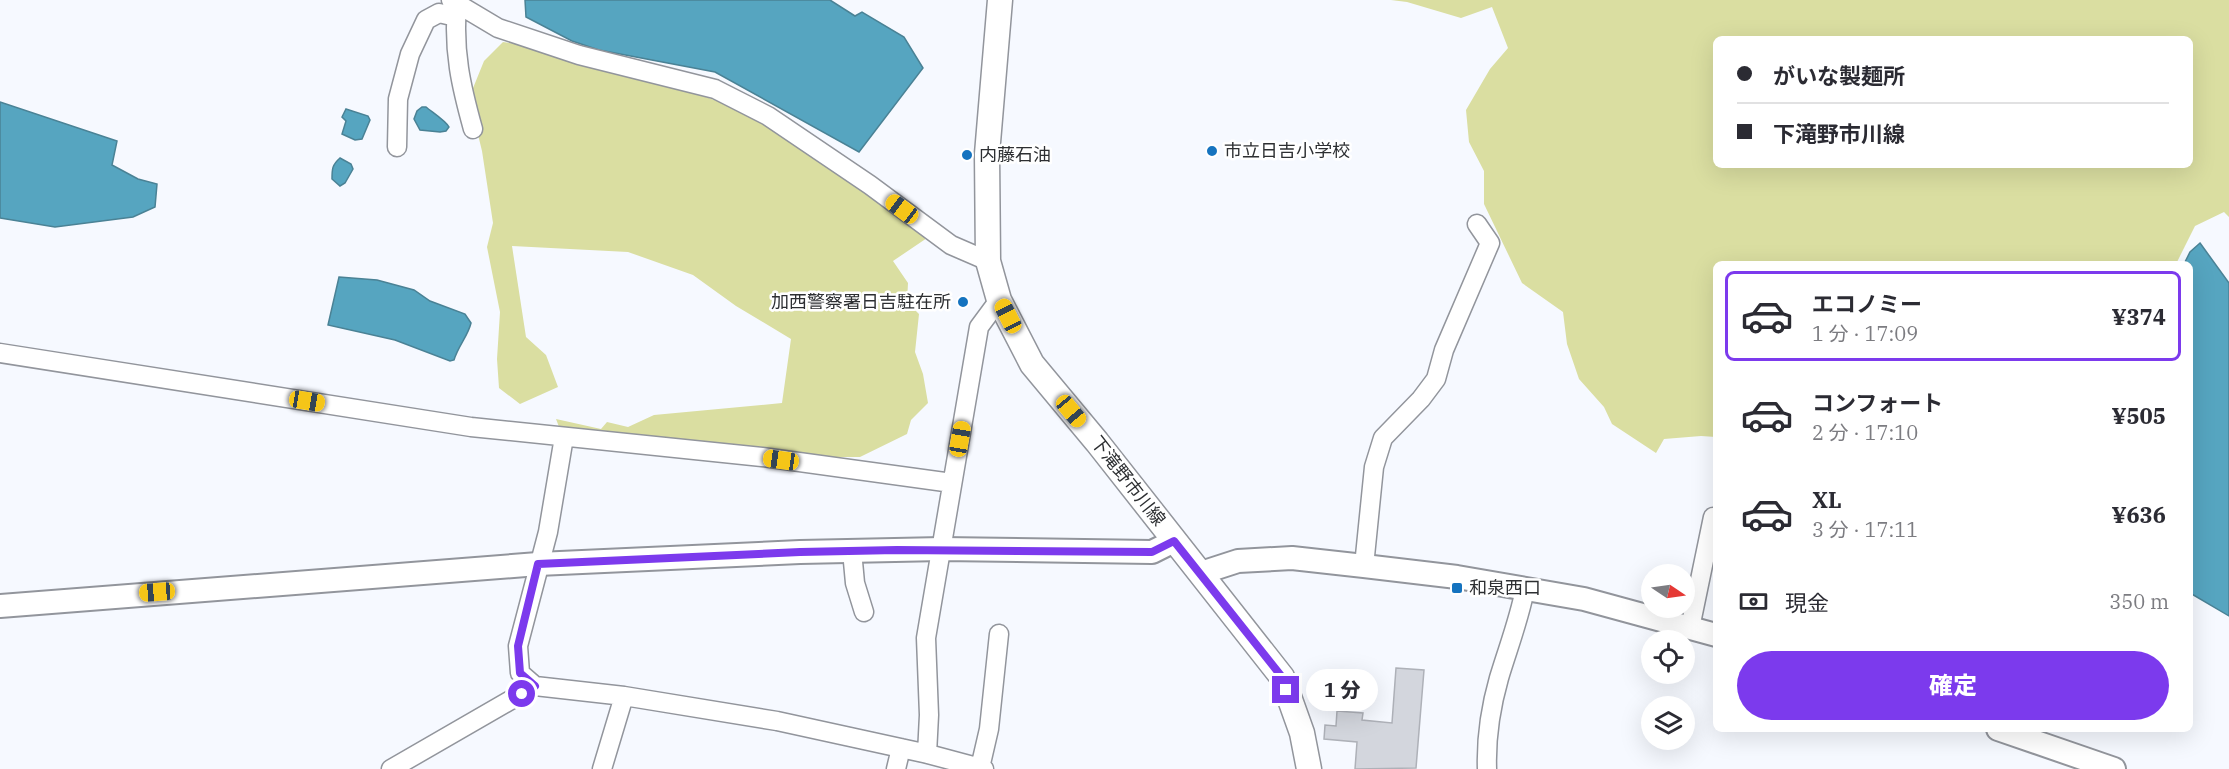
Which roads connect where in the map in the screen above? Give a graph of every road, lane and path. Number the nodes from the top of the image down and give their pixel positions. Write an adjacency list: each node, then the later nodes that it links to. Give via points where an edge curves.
1 (1000, 0): 6 (main road, 下滝野市川線, via 987,154)
2 (455, 7): 3 (street, via 460,83); 4 (street, via 426,20 410,54 398,99); 6 (street, via 498,28 579,55 715,89 768,116 951,245)
3 (473, 129)
4 (397, 147)
5 (1477, 224): 16 (street, via 1490,243 1444,350 1436,379 1383,438 1374,467)
6 (988, 261): 7 (main road, 下滝野市川線)
7 (999, 300): 10 (street, via 979,327); 12 (main road, 下滝野市川線, via 1032,364)
8 (0, 353): 9 (street, via 471,427)
9 (564, 437): 10 (street, via 762,457); 15 (street, via 548,532)
10 (952, 483): 13 (street)
11 (1713, 517): 21 (street)
12 (1174, 541): 13 (street, via 1152,552); 17 (main road, 下滝野市川線)
13 (942, 549): 14 (street); 28 (street, via 926,638)
14 (852, 551): 15 (street); 20 (street, via 855,583)
15 (538, 564): 19 (street); 24 (street, via 518,646 520,673)
16 (1364, 566): 17 (street, via 1292,558 1238,561); 18 (street)
17 (1201, 573): 33 (main road, 下滝野市川線, via 1282,677 1302,733)
18 (1525, 589): 21 (street, via 1584,599); 34 (street, via 1493,704)
19 (0, 606)
20 (864, 612)
21 (1690, 628): 23 (street)
22 (999, 634): 32 (street)
23 (1713, 634)
24 (535, 686): 25 (street); 29 (street)
25 (624, 696): 27 (street, via 777,721); 30 (street)
26 (2007, 732): 35 (street)
27 (901, 748): 28 (street); 31 (street)
28 (927, 754): 32 (street)
29 (391, 769)
30 (602, 769)
31 (896, 769)
32 (982, 769)
33 (1309, 769)
34 (1486, 769)
35 (2114, 769)

